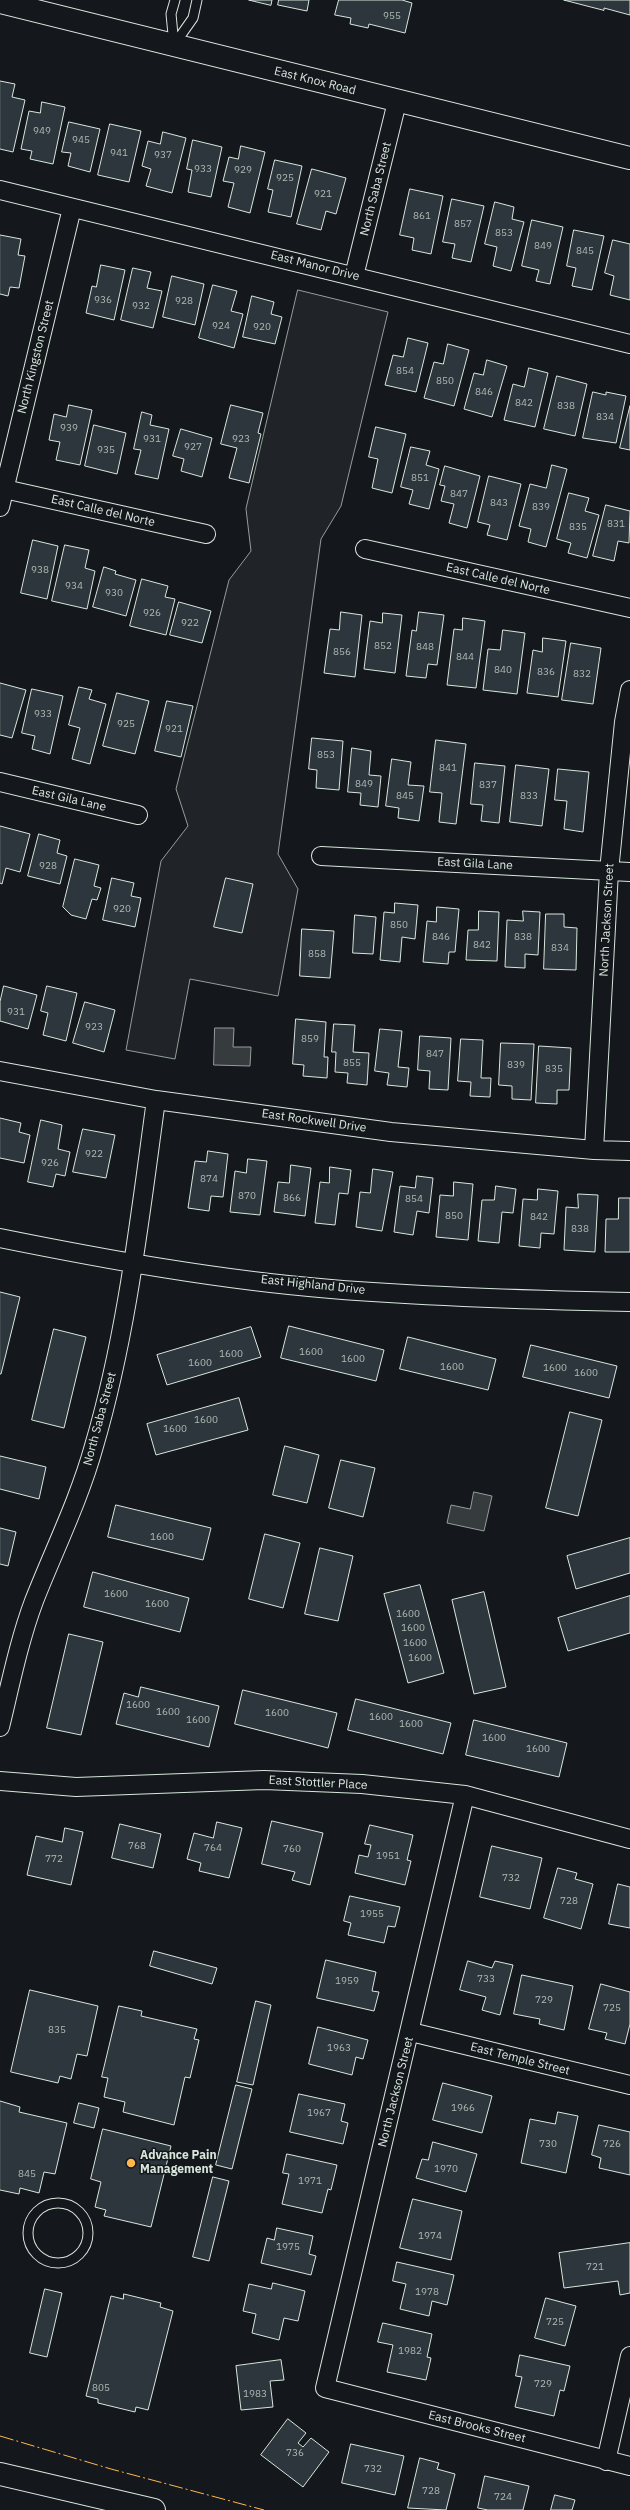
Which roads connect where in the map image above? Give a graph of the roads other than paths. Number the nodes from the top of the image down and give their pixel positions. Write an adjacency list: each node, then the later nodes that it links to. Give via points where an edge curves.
1 (175, 0): 4 (lane, via 171,14)
2 (197, 0): 4 (lane, via 193,18)
3 (0, 2): 4 (street, East Knox Road)
4 (174, 45): 5 (street, East Knox Road)
5 (398, 102): 6 (street, East Knox Road); 9 (street, North Saba Street)
6 (630, 158)
7 (0, 190): 8 (street, East Manor Drive)
8 (72, 208): 9 (street, East Manor Drive); 11 (street, North Kingston Street)
9 (354, 276): 10 (street, East Manor Drive)
10 (630, 344)
11 (2, 488): 12 (street, North Kingston Street); 13 (street, East Calle del Norte)
12 (0, 507)
13 (206, 534)
14 (365, 549): 15 (street, East Calle del Norte)
15 (630, 608)
16 (630, 690): 20 (street, North Jackson Street, via 624,722)
17 (0, 782): 18 (street, East Gila Lane)
18 (138, 815)
19 (321, 856): 20 (street, East Gila Lane)
20 (609, 871): 21 (street, East Gila Lane); 24 (street, North Jackson Street)
21 (630, 872)
22 (0, 1071): 23 (street, East Rockwell Drive)
23 (156, 1100): 24 (street, East Rockwell Drive, via 391,1132); 27 (street, North Saba Street)
24 (594, 1150): 25 (street, East Rockwell Drive)
25 (630, 1151)
26 (0, 1238): 27 (street, East Highland Drive)
27 (133, 1264): 28 (street, East Highland Drive, via 329,1289 490,1299); 29 (street, North Saba Street, via 115,1366 95,1445 88,1469 33,1603)
28 (630, 1302)
29 (0, 1727)
30 (0, 1781): 31 (street, East Stottler Place, via 76,1787 264,1780 362,1784)
31 (465, 1795): 32 (street, East Stottler Place, via 582,1824); 33 (street, North Jackson Street)
32 (630, 1839)
33 (411, 2032): 34 (street, East Temple Street); 37 (street, North Jackson Street)
34 (630, 2085)
35 (32, 2217): 35 (lane, via 28,2236 31,2246 45,2260 54,2262 73,2258 85,2244 86,2225 83,2216 67,2204 47,2204)
36 (630, 2356): 38 (street)
37 (325, 2388): 38 (street, East Brooks Street)
38 (606, 2461): 39 (street, East Brooks Street)
39 (630, 2466)
40 (0, 2474): 41 (street)
41 (154, 2510)

